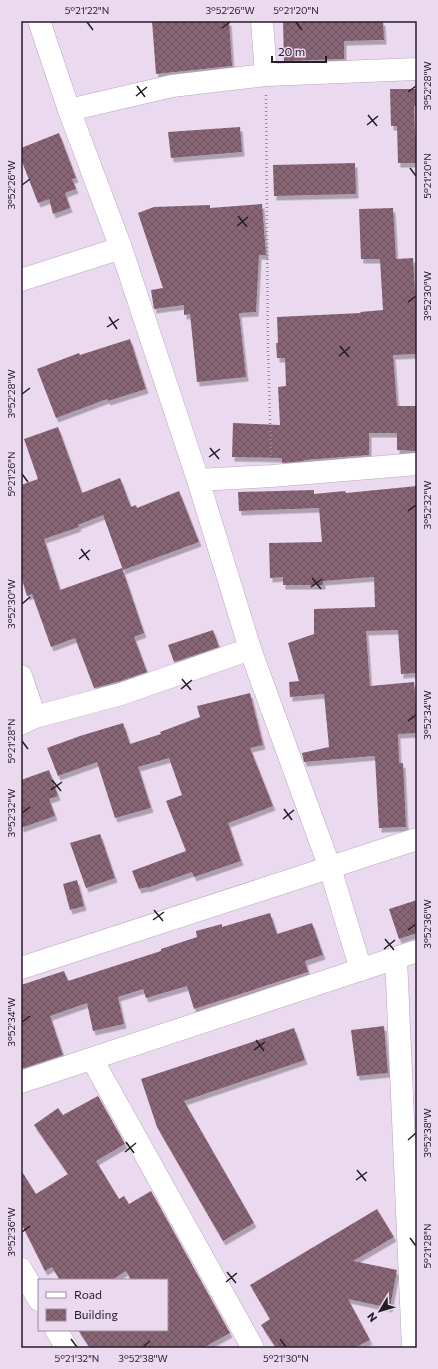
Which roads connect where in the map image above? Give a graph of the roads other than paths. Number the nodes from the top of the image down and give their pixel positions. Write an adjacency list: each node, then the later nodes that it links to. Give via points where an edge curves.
1 (39, 21): 4 (street)
2 (55, 21): 4 (street)
3 (262, 21): 6 (street)
4 (51, 58): 7 (street)
5 (417, 69): 6 (street)
6 (266, 74): 7 (street, via 172,86)
7 (70, 110): 8 (street)
8 (120, 248): 9 (street); 11 (street)
9 (21, 280)
10 (417, 464): 11 (street)
11 (198, 480): 12 (street)
12 (250, 649): 14 (street, via 121,694); 16 (street)
13 (21, 676): 14 (street)
14 (28, 720)
15 (417, 839): 16 (street)
16 (330, 868): 19 (street); 20 (street)
17 (417, 951): 18 (street)
18 (396, 958): 20 (street); 28 (street)
19 (21, 968)
20 (361, 970): 21 (street)
21 (92, 1059): 22 (street); 27 (street)
22 (21, 1082)
23 (21, 1269): 24 (street)
24 (38, 1298)
25 (57, 1331): 26 (street)
26 (67, 1348)
27 (253, 1348)
28 (413, 1348)

